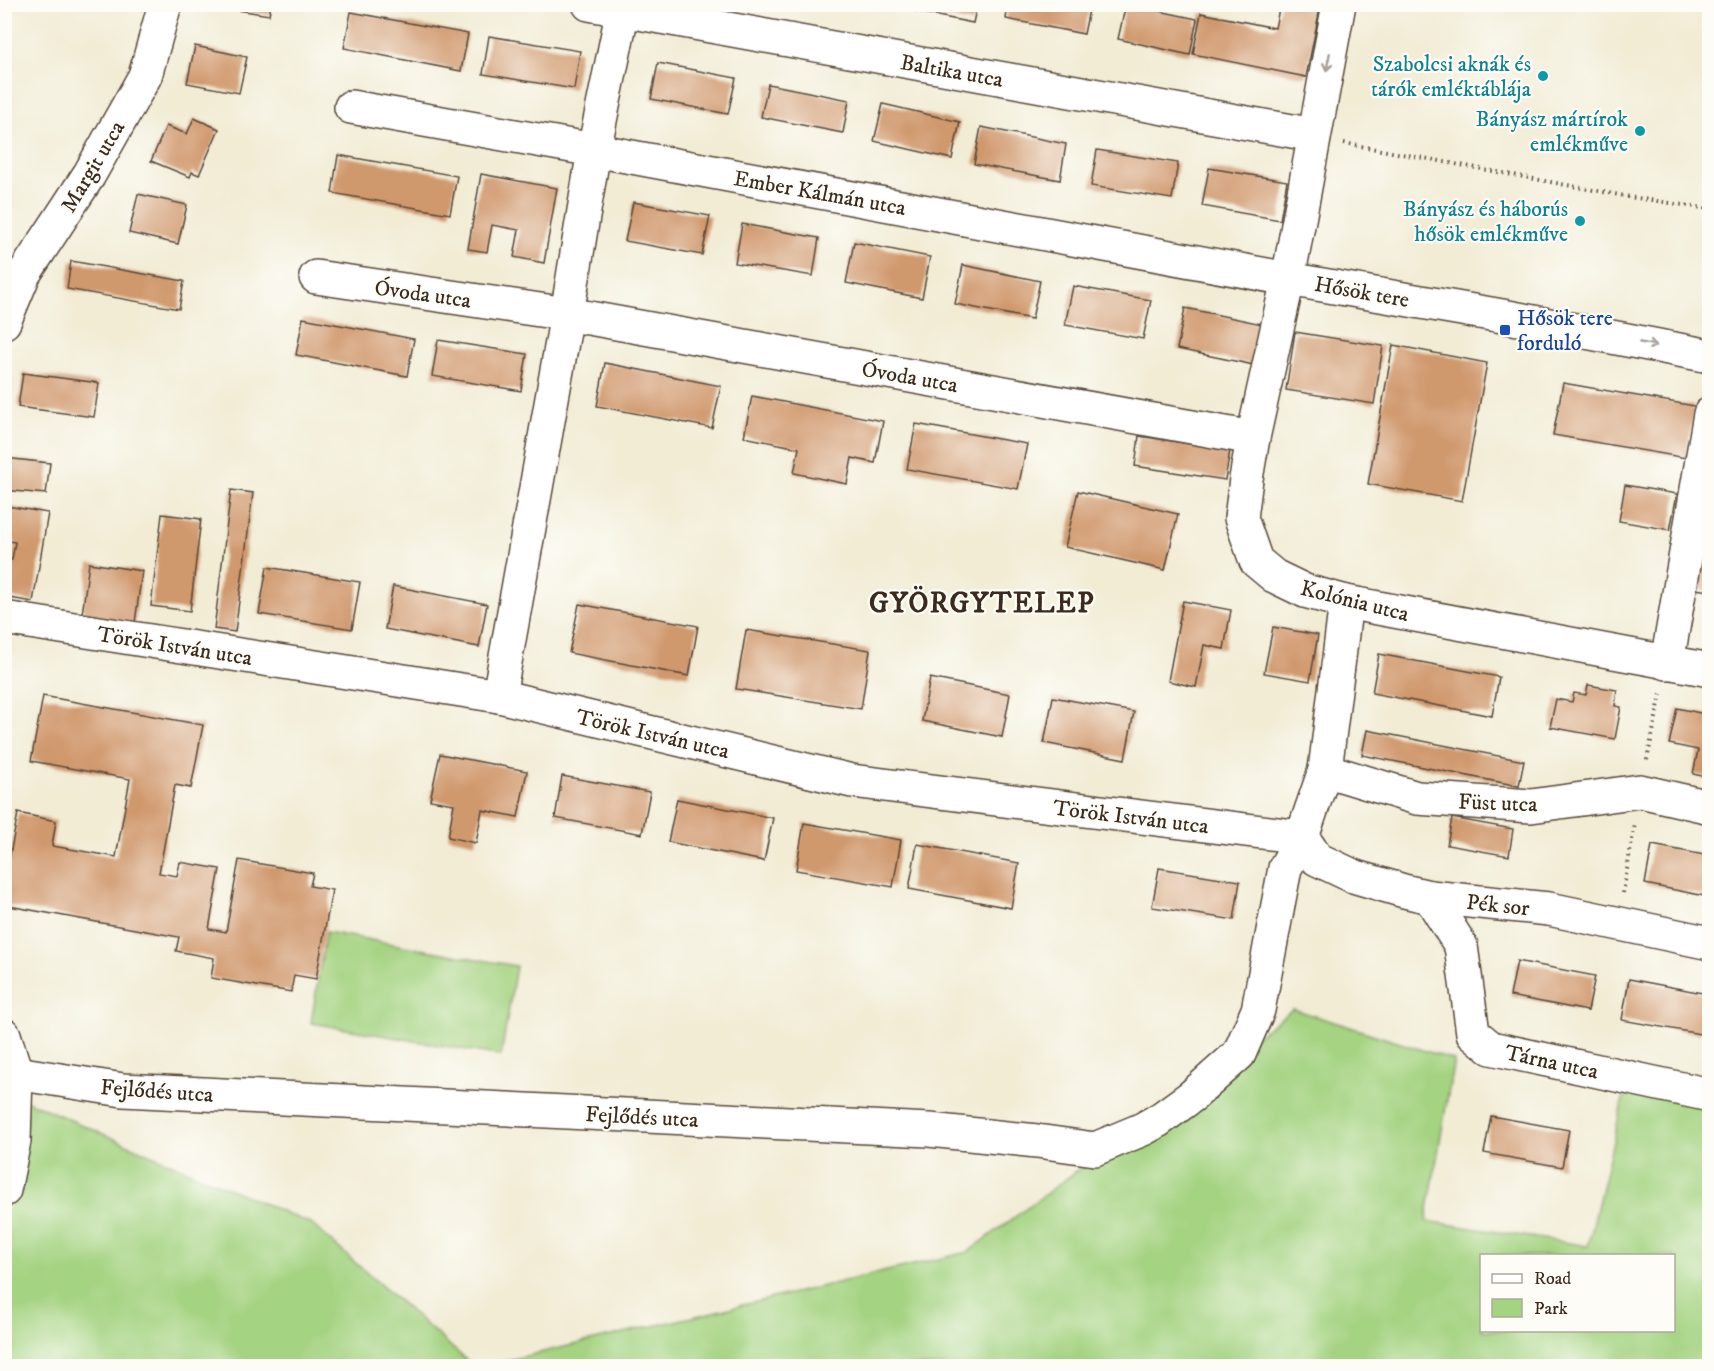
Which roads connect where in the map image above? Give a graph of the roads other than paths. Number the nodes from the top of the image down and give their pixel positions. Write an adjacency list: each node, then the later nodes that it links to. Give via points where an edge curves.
1 (165, 4): 11 (street, Margit utca, via 145,76 89,175 24,274)
2 (589, 4): 4 (street, Baltika utca)
3 (1339, 4): 6 (street, Hősök tere, one-way to 6)
4 (623, 7): 6 (street, Baltika utca); 7 (street)
5 (351, 107): 7 (street, Ember Kálmán utca)
6 (1314, 135): 9 (street, Hősök tere)
7 (594, 150): 9 (street, Ember Kálmán utca); 10 (street)
8 (316, 277): 10 (street, Óvoda utca)
9 (1288, 279): 12 (street, Hősök tere, one-way to 12); 14 (street, Kolónia utca)
10 (567, 314): 14 (street, Óvoda utca); 19 (street)
11 (4, 322)
12 (1710, 356)
13 (1710, 414): 17 (street)
14 (1253, 438): 15 (street, Kolónia utca, via 1241,518 1256,561 1274,576 1305,591)
15 (1346, 602): 17 (street, Kolónia utca); 20 (street)
16 (4, 618): 19 (street, Török István utca)
17 (1667, 663): 18 (street, Kolónia utca)
18 (1710, 670)
19 (499, 696): 22 (street, Török István utca, via 852,781)
20 (1325, 770): 21 (street, Füst utca, via 1417,798 1531,806 1640,791); 22 (street)
21 (1710, 807)
22 (1302, 837): 23 (street, Pék sor, via 1317,859 1353,876); 26 (street, Fejlődés utca, via 1285,868 1258,1010 1239,1054 1159,1120 1095,1149 929,1130 123,1090)
23 (1430, 897): 24 (street, Pék sor, via 1550,909); 27 (street, Tárna utca, via 1461,946 1473,1034 1491,1048)
24 (1710, 943)
25 (4, 1035): 26 (street)
26 (16, 1073): 28 (street, via 14,1141)
27 (1710, 1095)
28 (4, 1190)

